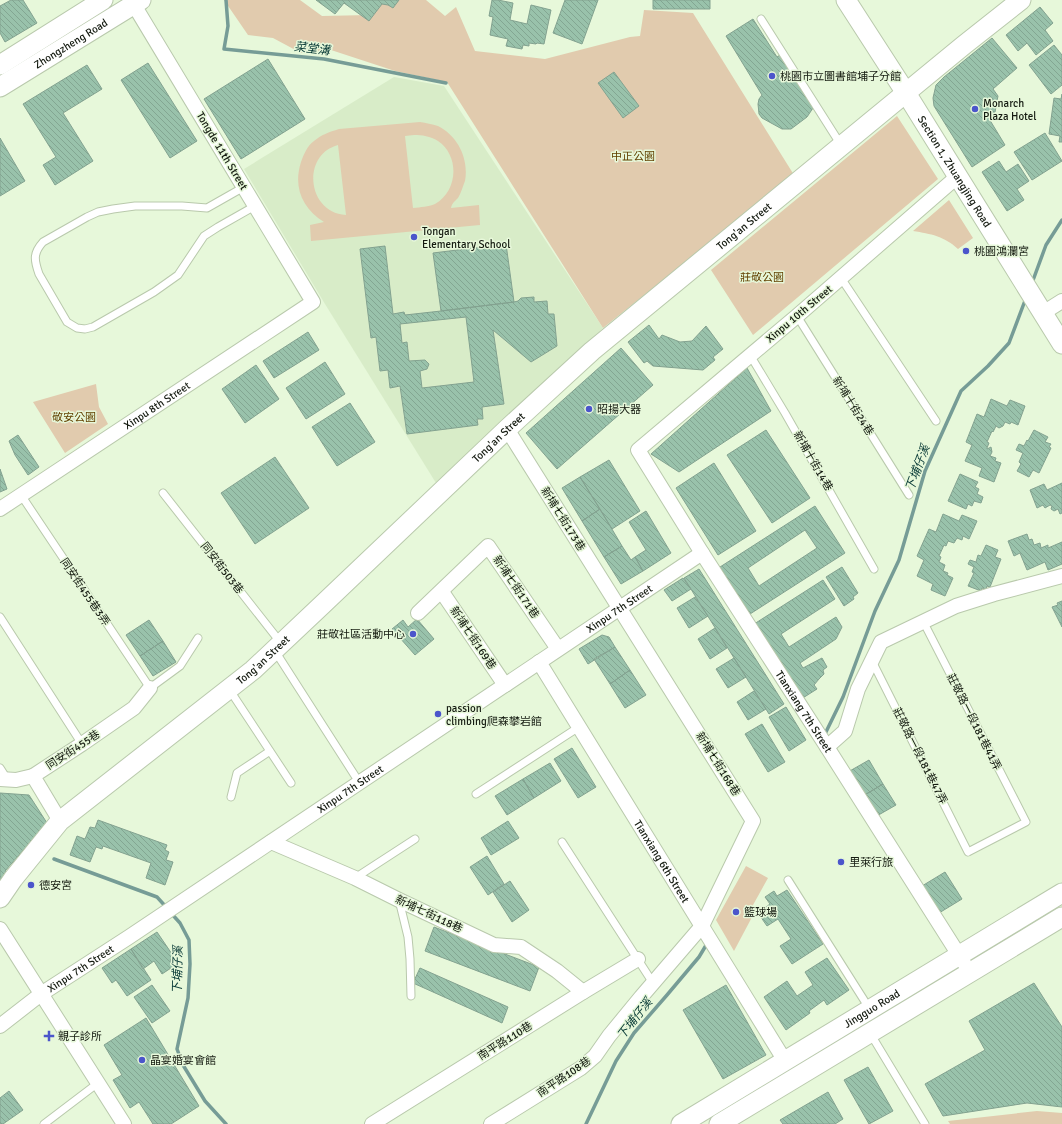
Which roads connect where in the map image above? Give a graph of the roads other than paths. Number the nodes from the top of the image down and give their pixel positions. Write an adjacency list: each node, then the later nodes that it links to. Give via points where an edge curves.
1 (103, 0): 6 (street, Zhongzheng Road)
2 (846, 0): 8 (street, Section 1, Zhuangjing Road)
3 (1021, 0): 8 (street, Tong'an Street)
4 (135, 2): 7 (street, Zhongzheng Road); 11 (street, Tongde 11th Street)
5 (761, 19): 9 (lane)
6 (0, 65)
7 (0, 87)
8 (906, 94): 9 (street, Tong'an Street); 10 (street, Section 1, Zhuangjing Road)
9 (842, 147): 21 (street, Tong'an Street, via 624,324)
10 (958, 176): 13 (street, Xinpu 10th Street); 16 (street, Section 1, Zhuangjing Road)
11 (244, 187): 12 (street, Tongde 11th Street); 12 (lane, via 208,208 135,206 106,210 87,217 38,248 35,256 39,274 67,322 78,328 93,327 154,292 178,274 204,236)
12 (255, 206): 15 (street, Tongde 11th Street)
13 (842, 278): 17 (street, Xinpu 10th Street); 20 (lane)
14 (1062, 301): 16 (street)
15 (313, 302): 24 (street, Xinpu 8th Street)
16 (1040, 309): 18 (street, Section 1, Zhuangjing Road)
17 (797, 316): 19 (street, Xinpu 10th Street); 25 (lane, 新埔十街24巷)
18 (1062, 344)
19 (750, 355): 22 (street, Xinpu 10th Street); 28 (lane, 新埔十街14巷)
20 (936, 421)
21 (507, 429): 31 (street, 新埔七街173巷); 36 (street, Tong'an Street)
22 (638, 450): 27 (street, Tianxiang 7th Street)
23 (163, 493): 36 (lane, 同安街503巷)
24 (20, 495): 26 (street, Xinpu 8th Street); 41 (lane, 同安街455巷3弄)
25 (908, 495)
26 (0, 509)
27 (702, 553): 31 (street, Xinpu 7th Street); 44 (street, Tianxiang 7th Street)
28 (874, 569)
29 (1062, 576): 34 (street, via 956,606)
30 (442, 592): 32 (street, 新埔七街171巷); 37 (street, 新埔七街171巷, via 488,546); 40 (street, 新埔七街169巷)
31 (619, 608): 37 (street, Xinpu 7th Street); 65 (street, 新埔七街168巷, via 753,821)
32 (418, 613)
33 (0, 617): 45 (lane)
34 (923, 621): 38 (street, via 881,642); 57 (lane, 莊敬路一段181巷41弄, via 1026,822)
35 (198, 638): 41 (lane, via 180,666)
36 (277, 646): 42 (street, Tong'an Street, via 253,670); 49 (lane, 同安街503巷)
37 (558, 649): 39 (street, Xinpu 7th Street)
38 (871, 660): 44 (street, via 858,689 845,731); 57 (lane, 莊敬路一段181巷47弄)
39 (539, 662): 40 (street, Xinpu 7th Street); 43 (street, Tianxiang 6th Street)
40 (505, 685): 49 (street, Xinpu 7th Street)
41 (150, 688): 45 (street, 同安街455巷, via 134,708)
42 (229, 688): 46 (lane); 53 (street, Tong'an Street)
43 (579, 726): 51 (lane); 65 (street, Tianxiang 6th Street)
44 (823, 741): 66 (street, Tianxiang 7th Street)
45 (82, 744): 48 (street, 同安街455巷)
46 (270, 750): 50 (lane); 52 (lane, via 238,774)
47 (2, 776): 48 (street, via 16,780)
48 (33, 776): 53 (street)
49 (359, 782): 55 (street, Xinpu 7th Street)
50 (291, 783)
51 (476, 794)
52 (231, 798)
53 (60, 821): 61 (street, Tong'an Street)
54 (415, 839): 58 (lane)
55 (270, 842): 58 (street, 新埔七街118巷); 71 (street, Xinpu 7th Street)
56 (562, 842): 67 (lane)
57 (968, 852)
58 (355, 878): 62 (street, 新埔七街118巷)
59 (788, 880): 73 (lane)
60 (1062, 893): 66 (street, Jingguo Road)
61 (0, 898)
62 (398, 900): 70 (street, 新埔七街118巷, via 494,945 520,947); 72 (lane, via 408,937)
63 (1062, 917): 68 (street, Jingguo Road)
64 (0, 929): 71 (street)
65 (704, 929): 69 (street, 南平路108巷); 76 (street, Tianxiang 6th Street)
66 (959, 955): 68 (street, Tianxiang 7th Street); 73 (street, Jingguo Road)
67 (638, 959): 69 (lane); 70 (street, 南平路110巷)
68 (970, 973): 75 (street, Jingguo Road)
69 (653, 983): 81 (street, 南平路108巷, via 595,1056 581,1068)
70 (583, 992): 80 (street, 南平路110巷)
71 (41, 994): 74 (street, Xinpu 7th Street); 77 (street)
72 (411, 996)
73 (870, 1009): 76 (street, Jingguo Road)
74 (0, 1026)
75 (870, 1033): 83 (street, Jingguo Road); 84 (lane)
76 (785, 1061): 82 (street, Jingguo Road)
77 (98, 1083): 78 (lane); 79 (street)
78 (44, 1124)
79 (124, 1124)
80 (372, 1124)
81 (491, 1124)
82 (681, 1124)
83 (719, 1124)
84 (925, 1124)

